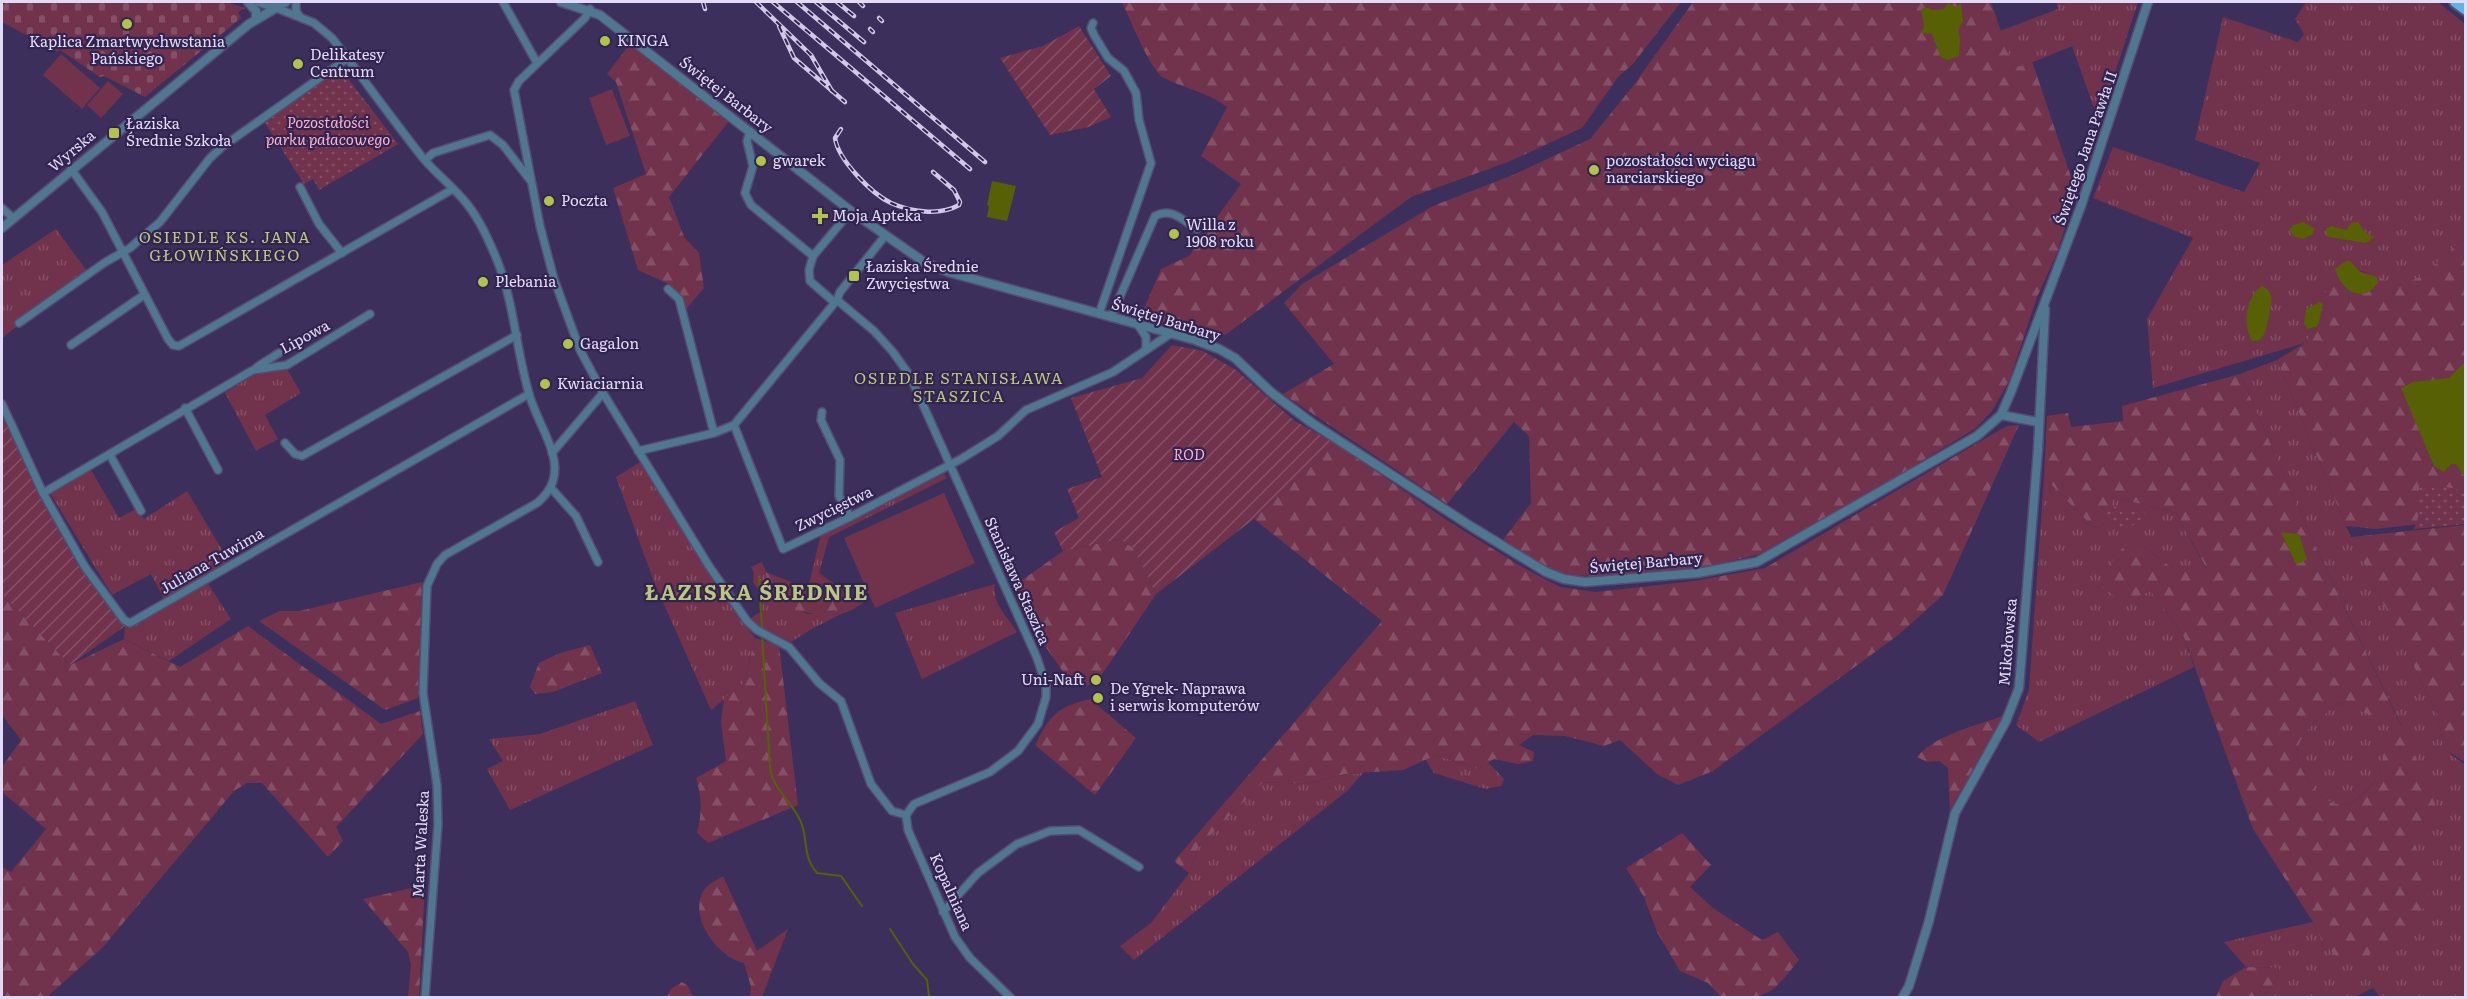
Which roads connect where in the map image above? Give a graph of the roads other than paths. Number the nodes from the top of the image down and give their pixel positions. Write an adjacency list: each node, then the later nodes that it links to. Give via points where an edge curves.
1 (248, 2): 13 (street, via 256,11)
2 (259, 2): 9 (street)
3 (286, 2): 9 (street)
4 (296, 2): 12 (street)
5 (503, 2): 16 (street)
6 (561, 2): 10 (street, Świętej Barbary)
7 (2148, 2): 35 (street, Świętego Jana Pawła II)
8 (2455, 2): 11 (main road)
9 (274, 7): 12 (street); 13 (street, Wyrska)
10 (590, 9): 16 (street); 17 (street, Świętej Barbary)
11 (2466, 10)
12 (300, 17): 15 (street, via 326,32)
13 (256, 19): 19 (street, Wyrska)
14 (1093, 23): 37 (street, Świętej Barbary, via 1091,28 1103,50 1129,77 1136,93 1151,163)
15 (348, 58): 18 (street); 29 (street, via 222,147 169,213)
16 (537, 63): 20 (street, via 514,90)
17 (750, 131): 24 (street, Świętej Barbary); 31 (street, via 747,141 753,166 745,193 751,205)
18 (425, 160): 20 (street, via 433,153 490,135 503,145); 22 (street)
19 (71, 169): 25 (street, Wyrska); 29 (street, via 102,212)
20 (531, 182): 47 (street, via 563,307 579,350)
21 (300, 187): 30 (street, via 319,224)
22 (453, 189): 30 (street); 42 (street, via 468,204 497,261)
23 (2, 208): 25 (street)
24 (851, 211): 28 (street, Świętej Barbary); 31 (street)
25 (13, 218): 26 (street, Wyrska)
26 (2, 228)
27 (1197, 229): 38 (street, via 1170,212 1155,216)
28 (885, 236): 34 (street); 37 (street, Świętej Barbary, via 924,262 948,272)
29 (121, 252): 33 (street); 39 (street)
30 (342, 253): 33 (street, via 179,346 168,339)
31 (813, 256): 34 (street, Stanisława Staszica, via 810,281)
32 (668, 289): 55 (street, via 679,299)
33 (144, 295): 43 (street)
34 (836, 301): 54 (street); 60 (street, Stanisława Staszica, via 874,332 910,376)
35 (2045, 303): 52 (street, Świętej Barbary); 53 (street, Mikołowska)
36 (370, 314): 46 (street, Lipowa, via 287,365)
37 (1099, 314): 38 (street, Świętej Barbary)
38 (1111, 317): 40 (street, Świętej Barbary)
39 (19, 323)
40 (1138, 325): 41 (street, Świętej Barbary); 44 (street, via 1146,337)
41 (1170, 334): 44 (street); 52 (street, Świętej Barbary, via 1227,354 1311,423 1472,526 1546,572 1586,582 1698,573 1757,562 1977,436)
42 (517, 335): 48 (street); 56 (street, via 302,456)
43 (71, 345)
44 (1146, 350): 60 (street, via 1113,372 1026,410 998,436)
45 (279, 353): 46 (street)
46 (253, 370): 50 (street, Lipowa)
47 (603, 393): 57 (street); 58 (street)
48 (529, 394): 58 (street); 63 (street, Juliana Tuwima, via 130,623 85,567)
49 (2, 404): 63 (street, Juliana Tuwima)
50 (186, 408): 59 (street, Lipowa); 61 (street)
51 (822, 412): 65 (street, via 821,420 840,460 839,496)
52 (2001, 415): 53 (street)
53 (2038, 422): 72 (street, Mikołowska, via 2019,688 2006,721 1955,813 1929,921)
54 (734, 425): 55 (street); 65 (street, Zwycięstwa, via 783,549)
55 (714, 433): 57 (street)
56 (285, 443)
57 (638, 451): 67 (street, via 747,621 789,647 819,683 841,701 871,784 892,811)
58 (552, 453): 62 (street, via 556,466)
59 (110, 455): 63 (street, Lipowa); 64 (street)
60 (950, 466): 65 (street, Zwycięstwa); 67 (street, Stanisława Staszica, via 1037,658 1046,697 1031,736 1006,761 990,772 914,804)
61 (218, 470)
62 (552, 489): 66 (street, via 576,516); 70 (street, Marta Waleska, via 537,503 458,546 437,564 427,586 423,693 437,785 438,824)
63 (43, 493)
64 (141, 511)
65 (850, 517)
66 (598, 562)
67 (906, 815): 69 (street, Kopalniana, via 908,830)
68 (1139, 867): 69 (street, via 1079,830 1050,831 1017,844 986,867)
69 (943, 912): 71 (street, Kopalniana, via 970,958)
70 (425, 998)
71 (1011, 998)
72 (1902, 998)

